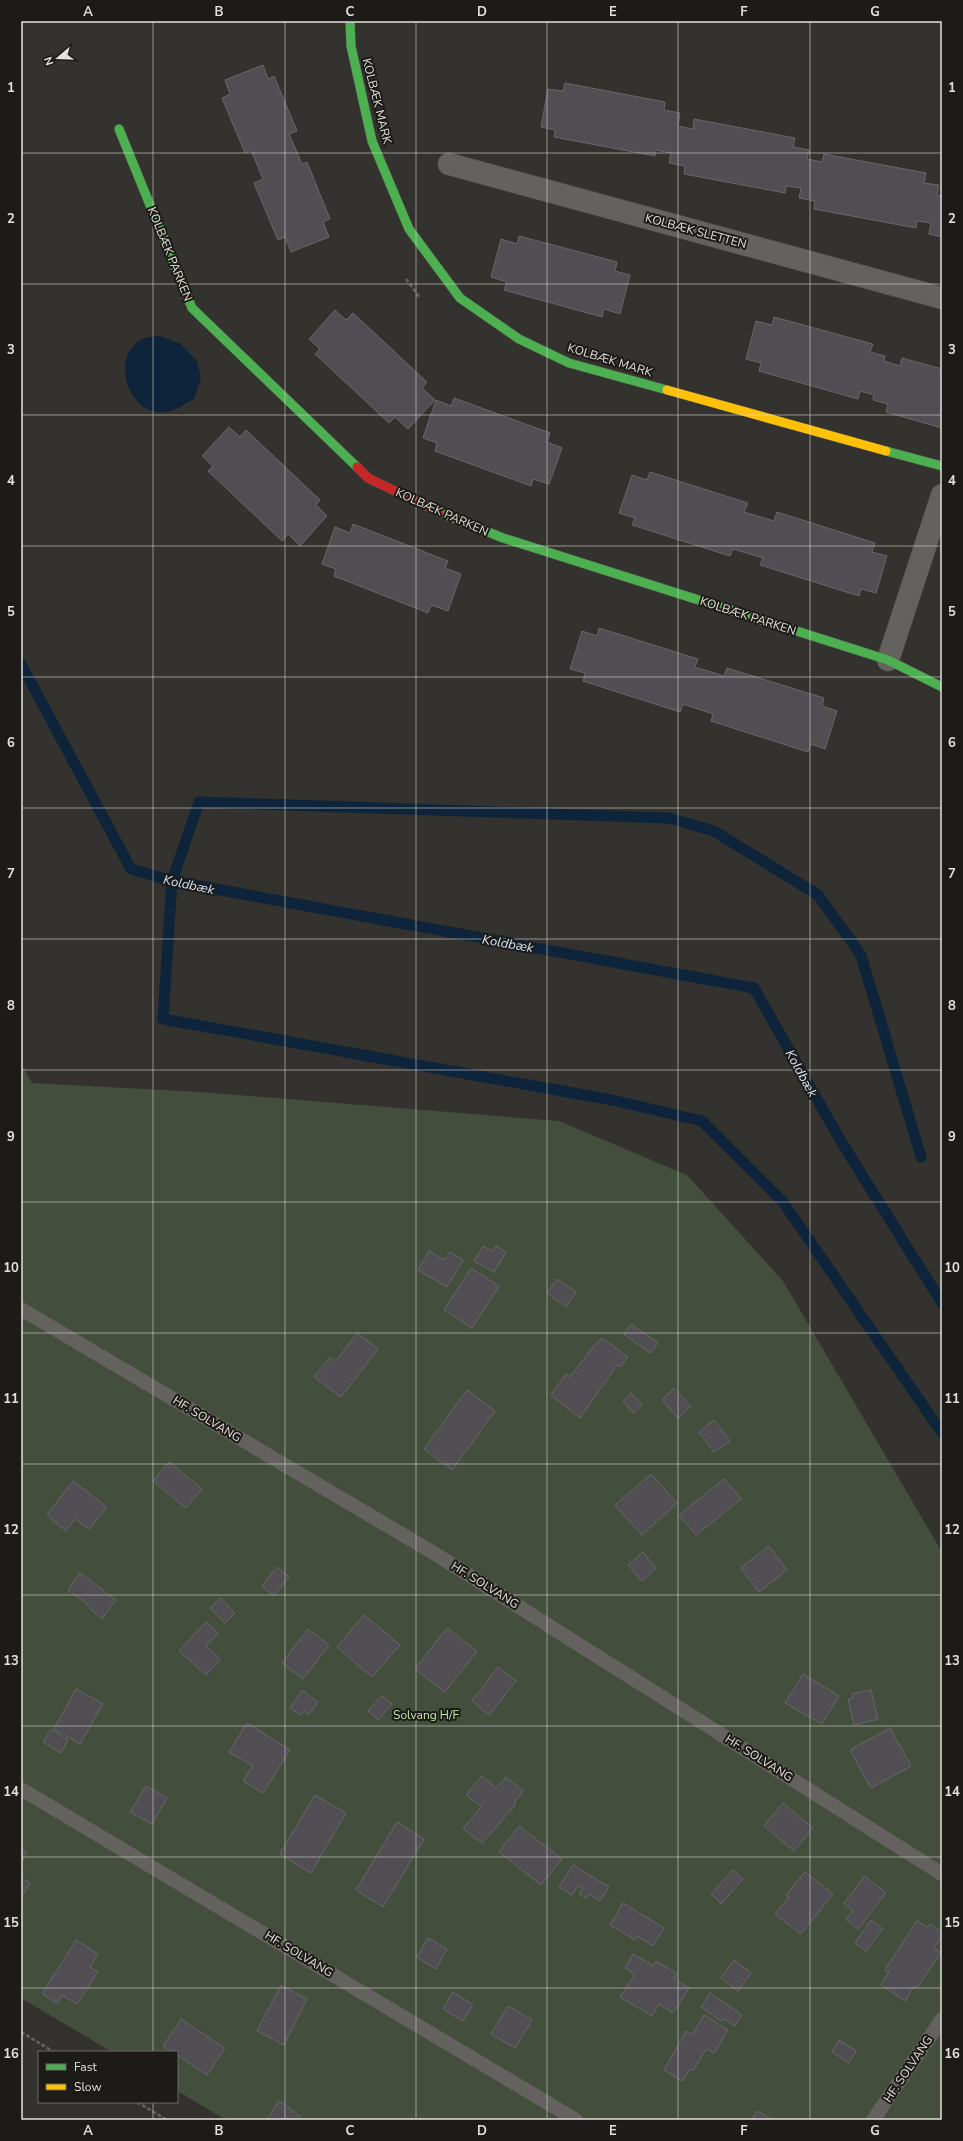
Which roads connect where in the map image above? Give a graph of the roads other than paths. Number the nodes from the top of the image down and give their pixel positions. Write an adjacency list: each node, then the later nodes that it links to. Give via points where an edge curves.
1 (350, 21): 5 (street, KOLBÆK MARK, via 351,46 372,141 409,229 460,298 519,339 569,362)
2 (119, 129): 7 (street, KOLBÆK PARKEN, via 192,308 368,478 424,506 503,538)
3 (449, 164): 4 (street, KOLBÆK SLETTEN)
4 (942, 298)
5 (942, 466)
6 (942, 495): 7 (street)
7 (888, 660): 8 (street, KOLBÆK PARKEN)
8 (942, 687)
9 (21, 1309): 11 (lane, HF. SOLVANG, via 437,1555)
10 (21, 1789): 13 (lane, HF. SOLVANG)
11 (942, 1874)
12 (942, 2019): 14 (lane, HF. SOLVANG)
13 (576, 2120)
14 (873, 2120)

